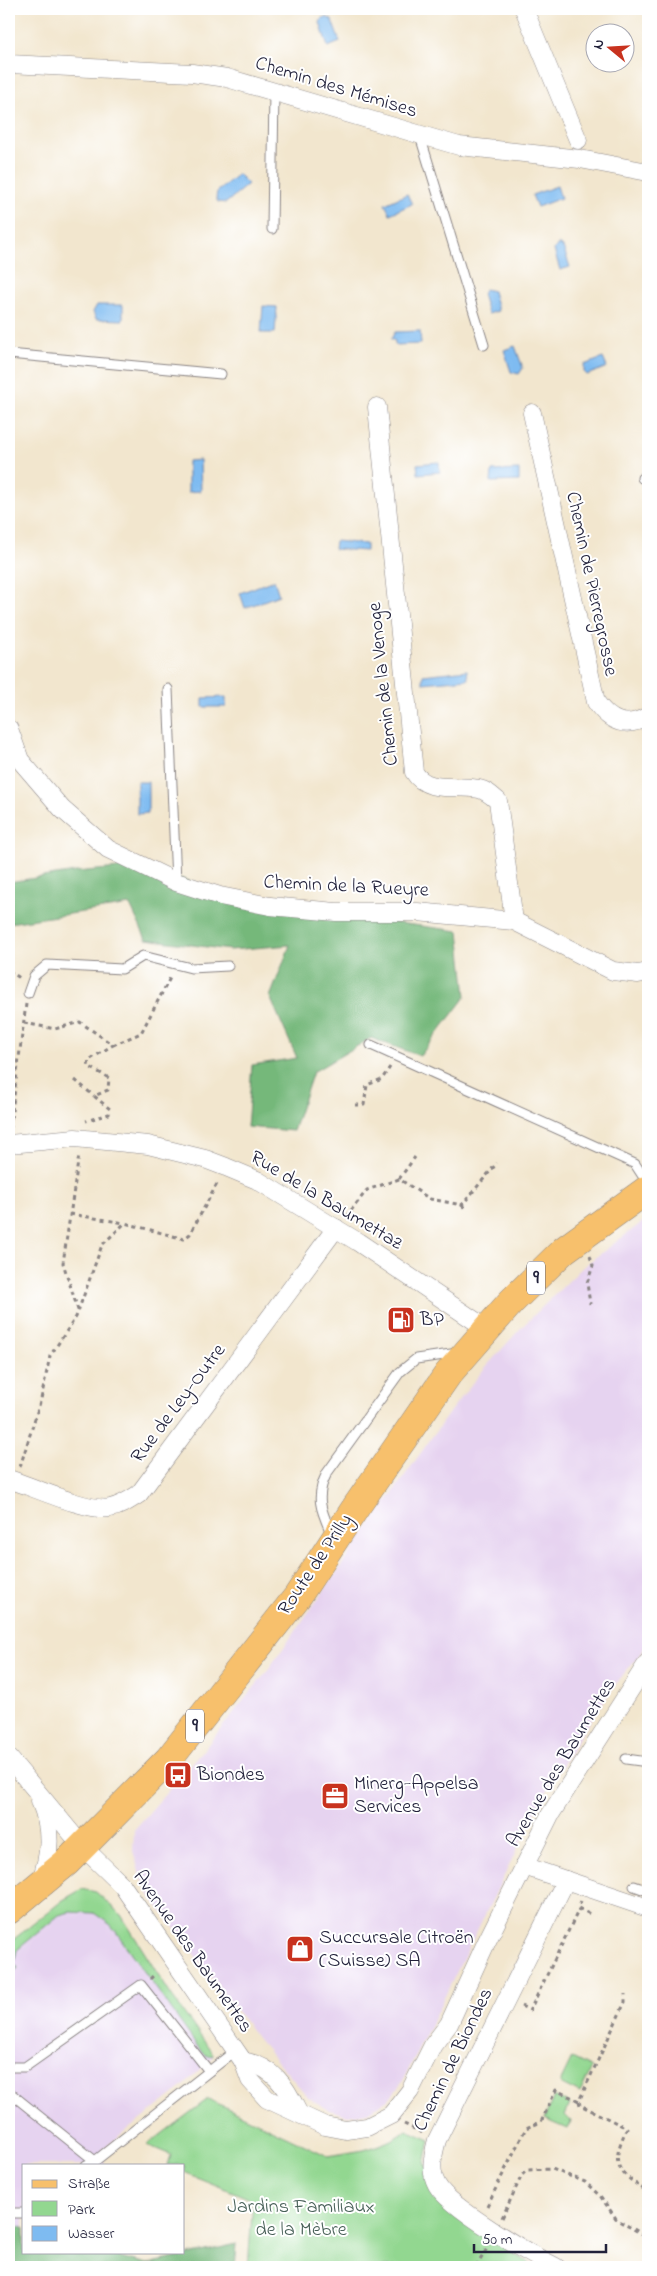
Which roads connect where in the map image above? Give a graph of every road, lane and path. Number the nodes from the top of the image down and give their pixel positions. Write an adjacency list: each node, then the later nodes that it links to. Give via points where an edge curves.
1 (524, 9): 5 (street)
2 (9, 64): 3 (street, Chemin des Mémises, via 192,73 227,78)
3 (274, 91): 4 (street, Chemin des Mémises); 7 (lane)
4 (420, 136): 6 (street, Chemin des Mémises, via 459,146 580,159); 8 (lane)
5 (578, 140)
6 (648, 172)
7 (272, 229)
8 (484, 345)
9 (9, 354): 10 (lane)
10 (221, 374)
11 (377, 407): 17 (street, Chemin de la Venoge, via 414,772 426,785 480,789 498,801)
12 (532, 413): 14 (street, Chemin de Pierregrosse, via 596,702 615,722 638,722)
13 (168, 689): 16 (lane)
14 (648, 716)
15 (9, 730): 16 (street, Chemin de la Rueyre, via 20,760 62,810 108,849)
16 (176, 882): 17 (street, Chemin de la Rueyre, via 220,896 270,906 336,912 417,912)
17 (514, 921): 21 (street, Chemin de la Rueyre, via 613,971)
18 (175, 964): 19 (lane, via 191,968); 22 (lane, via 143,956 122,968 47,965 34,976); 25 (path, via 141,1033)
19 (228, 966)
20 (9, 970): 22 (path, via 22,979)
21 (648, 972)
22 (28, 993): 23 (path)
23 (24, 1024): 25 (path, via 54,1029 80,1022); 30 (path)
24 (371, 1044): 26 (lane)
25 (113, 1045): 28 (path, via 89,1060 88,1066 109,1078 108,1090)
26 (393, 1055): 29 (path, via 382,1080 367,1085 364,1105); 36 (lane, via 635,1164)
27 (75, 1080): 28 (path)
28 (94, 1096): 31 (path, via 110,1109 109,1114 79,1123)
29 (355, 1106)
30 (9, 1137): 31 (street, Rue de la Baumettaz)
31 (81, 1139): 34 (street, Rue de la Baumettaz, via 148,1145); 40 (path)
32 (415, 1157): 35 (path)
33 (497, 1163): 38 (path)
34 (226, 1167): 41 (path, via 190,1234 184,1239); 42 (street, Rue de la Baumettaz, via 257,1180)
35 (399, 1179): 38 (path, via 430,1199); 42 (path, via 368,1190)
36 (648, 1184)
37 (648, 1189): 46 (main road, Route de Prilly / 9, via 564,1250)
38 (462, 1205): 39 (path)
39 (467, 1211)
40 (70, 1214): 41 (path); 45 (path, via 63,1263)
41 (125, 1223): 45 (path, via 102,1245)
42 (336, 1228): 46 (street, Rue de la Baumettaz); 48 (street, Rue de Ley-Outre, via 138,1494 124,1504 95,1508)
43 (590, 1256): 44 (path, via 593,1266 587,1284)
44 (590, 1304)
45 (78, 1310): 48 (path, via 50,1356 41,1399)
46 (487, 1330): 47 (main road, Route de Prilly / 9)
47 (468, 1352): 49 (main road, Route de Prilly / 9, via 448,1374); 49 (lane, via 416,1358 400,1372 327,1473 321,1486 320,1505)
48 (12, 1480)
49 (334, 1540): 55 (main road, Route de Prilly / 9, via 297,1597 169,1759)
50 (648, 1662): 56 (street, Avenue des Baumettes, via 550,1815)
51 (9, 1758): 54 (street, Avenue des Baumettes)
52 (626, 1759): 53 (lane)
53 (648, 1762)
54 (34, 1787): 55 (street, Avenue des Baumettes); 58 (street, via 46,1816 50,1847)
55 (83, 1847): 58 (main road, Route de Prilly / 9); 68 (street, Avenue des Baumettes, via 122,1885)
56 (524, 1866): 57 (street); 68 (street, Avenue des Baumettes, via 449,2024 433,2044 410,2091 391,2116 367,2127 346,2130 325,2126 274,2102 257,2090)
57 (566, 1880): 62 (street); 67 (street, Chemin de Biondes)
58 (39, 1885): 64 (main road, Route de Prilly / 9)
59 (634, 1886): 60 (lane)
60 (648, 1891)
61 (582, 1899): 63 (path)
62 (648, 1908)
63 (579, 1909): 65 (path); 67 (path, via 530,2010)
64 (9, 1910)
65 (590, 1914)
66 (625, 1994): 72 (path, via 625,2002)
67 (507, 1999): 77 (street, Chemin de Biondes, via 432,2156 433,2174 443,2193)
68 (239, 2056): 70 (lane)
69 (9, 2066): 70 (lane, via 25,2067 141,1984)
70 (209, 2072): 73 (lane)
71 (9, 2092): 73 (lane)
72 (579, 2101): 74 (path, via 580,2105 627,2128 616,2160 625,2175); 77 (path, via 556,2090 541,2122 526,2128)
73 (90, 2163)
74 (648, 2192)
75 (9, 2213): 76 (lane)
76 (22, 2213)
77 (480, 2220): 78 (street, Chemin de Biondes)
78 (496, 2232): 79 (path, via 522,2175 527,2170 542,2168 585,2182 601,2197 617,2220); 80 (path); 81 (street, Chemin de Biondes)
79 (648, 2237)
80 (476, 2267)
81 (556, 2267)

